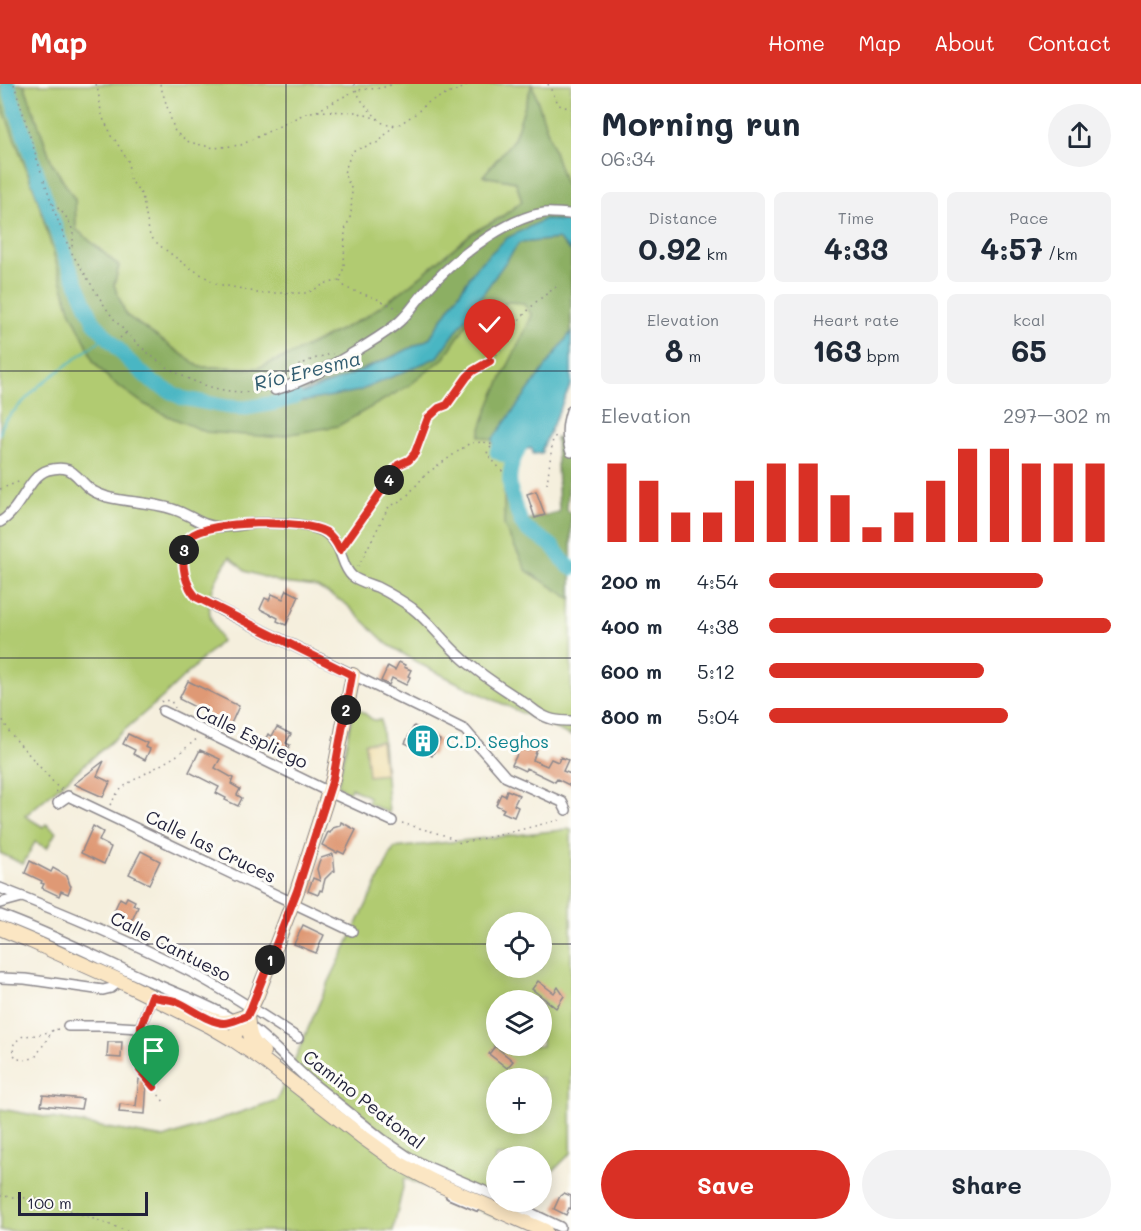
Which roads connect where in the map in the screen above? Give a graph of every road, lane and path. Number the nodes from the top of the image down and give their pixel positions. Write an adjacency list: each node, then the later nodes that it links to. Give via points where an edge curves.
1 (14, 84): 13 (path)
2 (96, 84): 18 (path, via 103,119 128,161 130,179 142,195 150,236 159,245 217,284 260,294 308,293)
3 (160, 84): 10 (path, via 175,132 189,142 214,148 241,145)
4 (354, 84): 8 (path)
5 (394, 84): 8 (path)
6 (466, 84): 12 (path, via 430,101)
7 (549, 84): 9 (path, via 559,105)
8 (356, 90): 10 (path); 11 (path)
9 (571, 109)
10 (317, 111): 11 (path, via 356,112)
11 (378, 119): 12 (path, via 385,125)
12 (394, 125): 18 (path, via 379,142 352,151 344,173 352,190)
13 (41, 172)
14 (44, 180): 15 (path)
15 (52, 203): 17 (path); 17 (path, via 69,222 73,233)
16 (571, 214): 20 (street, via 545,212 503,227 452,265)
17 (70, 250): 21 (path, via 113,318)
18 (340, 281): 20 (path, via 346,288)
19 (556, 287): 34 (path, via 521,318 495,357 473,371 447,405 428,418 415,453 398,465)
20 (408, 314): 23 (street, via 386,333)
21 (127, 332): 22 (path); 24 (path, via 164,364 206,387 238,393)
22 (120, 338)
23 (352, 353): 24 (street, via 320,373); 24 (path, via 327,355 299,365 285,374)
24 (275, 390)
25 (571, 411): 26 (street)
26 (566, 434): 27 (street); 30 (path, via 553,438)
27 (571, 452)
28 (503, 472): 35 (path, via 487,454 491,444 470,443 426,474 406,497 388,508)
29 (34, 481): 31 (path); 32 (street, via 18,505); 34 (street, via 46,471 70,470 104,496 177,510 207,525 303,525 326,532)
30 (548, 484)
31 (0, 489)
32 (0, 522)
33 (204, 531): 36 (path, via 190,537 184,548 183,569 196,597)
34 (340, 550): 40 (street, via 353,577 386,591 416,611 472,666 547,719)
35 (356, 572)
36 (211, 604): 37 (street)
37 (352, 675): 45 (street); 49 (street, via 465,730 506,777 562,802)
38 (163, 711): 41 (street, Calle Espliego)
39 (0, 715): 43 (path, via 10,733)
40 (571, 721)
41 (206, 732): 45 (street, Calle Espliego); 48 (path, via 176,756 127,784)
42 (65, 785): 43 (path)
43 (60, 789): 44 (path); 46 (path)
44 (56, 792)
45 (329, 792): 50 (street, Calle Espliego); 54 (street)
46 (67, 797): 47 (street); 48 (street, Calle las Cruces)
47 (58, 804)
48 (104, 813): 54 (street, Calle las Cruces)
49 (568, 814): 50 (path, via 460,843)
50 (392, 821)
51 (0, 888): 52 (street, Calle Cantueso)
52 (22, 897): 53 (street); 61 (street, Calle Cantueso, via 189,972)
53 (0, 903)
54 (292, 904): 57 (street, Calle las Cruces); 61 (street)
55 (0, 915): 62 (street)
56 (0, 928): 59 (street)
57 (352, 931)
58 (0, 978): 59 (street, via 103,990)
59 (120, 981): 60 (street)
60 (155, 998): 61 (street, via 172,999 219,1022); 64 (street); 67 (street)
61 (250, 1017): 66 (street, Calle Cantueso); 67 (street); 68 (street, via 253,1043 276,1062); 71 (street, Camino Peatonal, via 298,1071 390,1145)
62 (230, 1018)
63 (68, 1026): 64 (street); 65 (path)
64 (141, 1026): 69 (path, via 140,1070)
65 (53, 1030): 65 (path, via 22,1036 14,1043 13,1054 28,1060 36,1056)
66 (298, 1038)
67 (232, 1039): 68 (street)
68 (286, 1078): 72 (street, via 407,1168 440,1185)
69 (164, 1102)
70 (0, 1196): 76 (path, via 39,1199)
71 (486, 1197)
72 (486, 1199)
73 (513, 1212): 77 (street)
74 (528, 1212): 75 (street)
75 (560, 1227)
76 (127, 1231)
77 (545, 1231)

